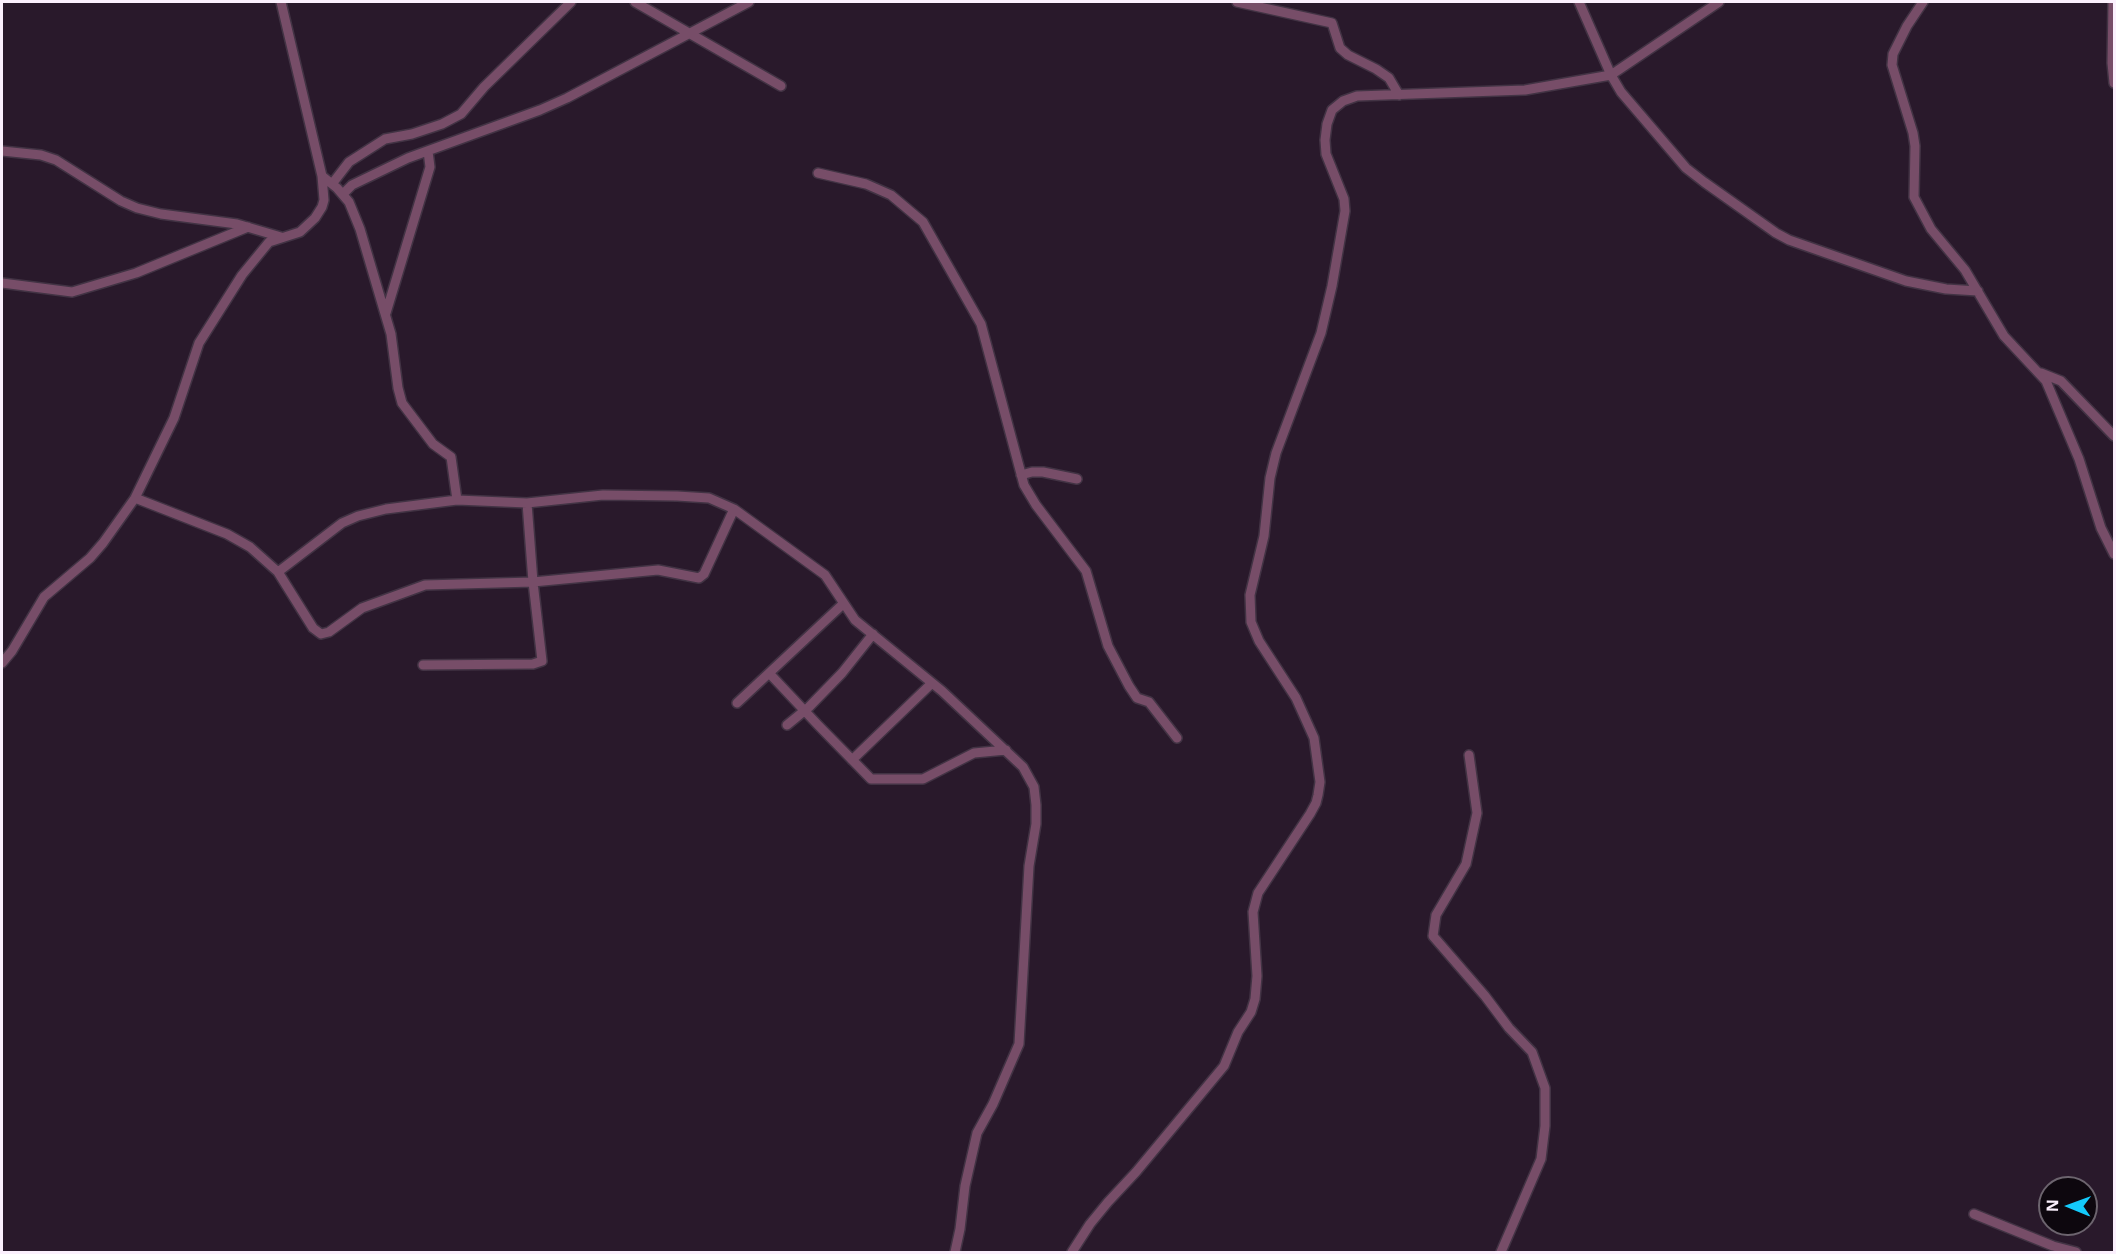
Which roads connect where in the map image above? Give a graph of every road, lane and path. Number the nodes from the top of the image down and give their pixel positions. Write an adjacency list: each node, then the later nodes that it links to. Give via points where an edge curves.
1 (281, 2): 18 (street)
2 (571, 2): 19 (street, via 461,114 412,134 385,139 349,162)
3 (635, 2): 10 (street)
4 (749, 2): 10 (street)
5 (1237, 2): 14 (street, via 1332,22 1340,48 1389,78)
6 (1580, 2): 11 (street)
7 (1719, 2): 11 (street)
8 (1923, 2): 24 (street, via 1893,54 1892,65 1915,146 1914,197 1931,229)
9 (2113, 2): 12 (street)
10 (688, 33): 13 (street); 16 (street, via 549,106)
11 (1611, 75): 14 (street, via 1525,90); 24 (street, via 1686,168 1776,233 1816,251 1906,281)
12 (2115, 83)
13 (781, 86)
14 (1399, 95): 52 (street, via 1357,96 1343,101 1332,110 1327,124 1326,154 1344,199 1342,230 1321,333 1276,453 1264,536 1250,595 1251,622 1259,641 1296,698 1314,738 1320,782 1316,803 1258,893 1253,912 1255,999 1224,1066 1090,1224)
15 (2, 151): 21 (street, via 56,160 137,208)
16 (428, 151): 20 (street, via 368,176); 25 (street, via 430,167)
17 (819, 173): 28 (street, via 866,184 891,195 923,222 981,324)
18 (322, 176): 19 (street); 22 (street, via 322,207 300,232)
19 (332, 184): 20 (street)
20 (343, 194): 25 (street, via 360,229)
21 (248, 227): 22 (street); 23 (street, via 136,273 72,292)
22 (283, 238): 30 (street, via 263,247 207,328 174,418)
23 (2, 283)
24 (1978, 291): 26 (street, via 2004,336)
25 (386, 315): 31 (street, via 402,403 428,438 451,458)
26 (2039, 372): 27 (street, via 2061,381); 34 (street, via 2056,400 2101,528)
27 (2115, 436)
28 (1021, 475): 29 (street, via 1042,472); 46 (street, via 1036,505 1086,571 1107,646 1120,670 1137,698 1149,702)
29 (1077, 479)
30 (135, 498): 35 (street, via 227,534); 39 (street, via 90,558 44,597)
31 (457, 500): 32 (street); 35 (street, via 358,516 342,523)
32 (527, 503): 33 (street, via 603,495 677,496 709,498); 36 (street)
33 (734, 509): 36 (street, via 699,578 658,570); 37 (street, via 825,575)
34 (2115, 554)
35 (278, 572): 36 (street, via 313,628 321,634 362,609 425,585)
36 (533, 582): 40 (street, via 542,662)
37 (843, 604): 38 (street); 41 (street)
38 (873, 634): 42 (street); 44 (street)
39 (2, 663)
40 (423, 665)
41 (769, 673): 43 (street); 44 (street)
42 (932, 683): 47 (street); 49 (street)
43 (737, 703)
44 (804, 711): 45 (street); 49 (street)
45 (787, 725)
46 (1177, 738)
47 (1006, 750): 49 (street, via 974,753 922,778 872,779); 51 (street, via 1023,767 1034,787 1036,805 1019,1044 977,1133)
48 (1469, 755): 53 (street, via 1477,813 1466,864 1436,915 1433,936 1532,1052 1545,1088 1541,1159)
49 (852, 760)
50 (1974, 1214): 54 (street)
51 (955, 1252)
52 (1072, 1252)
53 (1501, 1252)
54 (2076, 1252)

